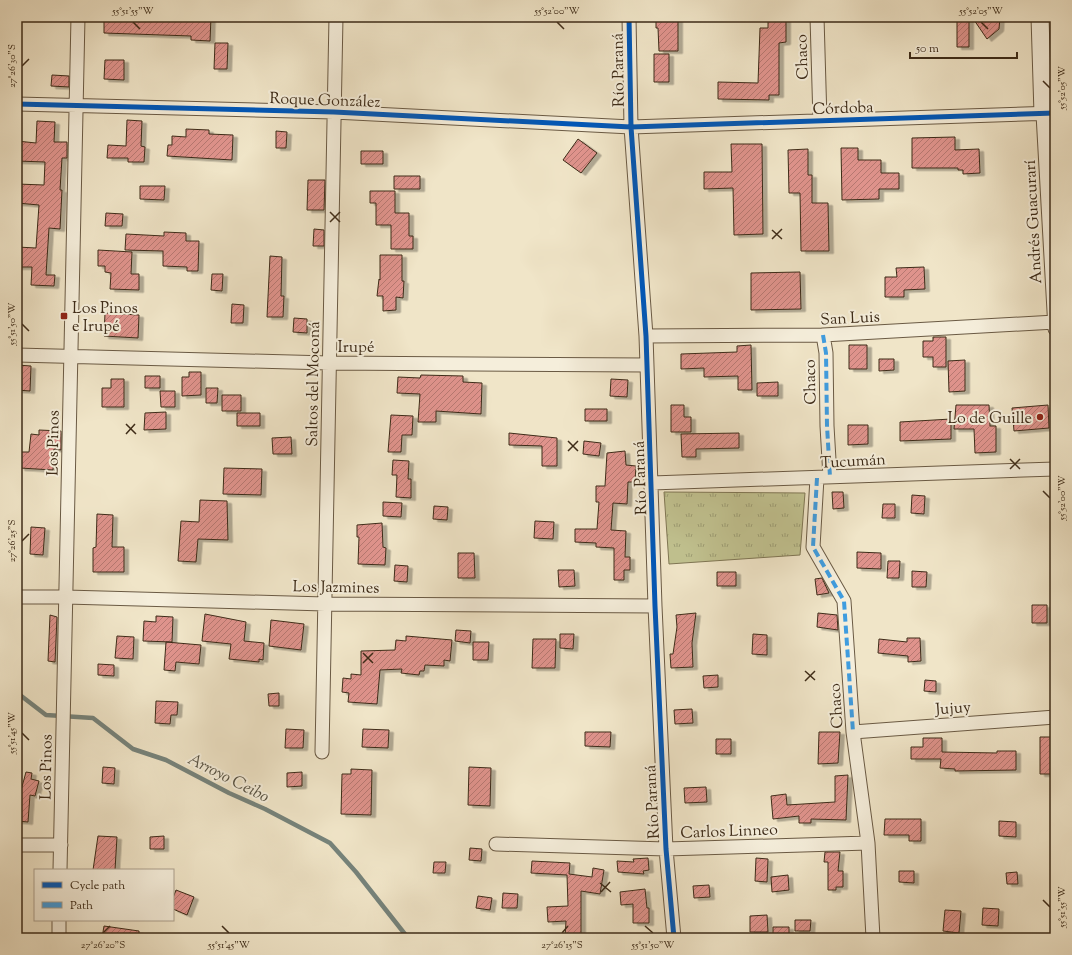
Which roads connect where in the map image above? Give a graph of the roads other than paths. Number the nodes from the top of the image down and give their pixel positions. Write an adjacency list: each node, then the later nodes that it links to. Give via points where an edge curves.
1 (78, 17): 7 (street, Los Pinos)
2 (336, 17): 8 (street, Saltos del Moconá)
3 (629, 17): 11 (street, Río Paraná)
4 (816, 17): 10 (street, Chaco)
5 (1040, 17): 9 (street)
6 (17, 104): 7 (street, Roque González)
7 (76, 105): 8 (street, Roque González); 17 (street, Los Pinos)
8 (334, 112): 11 (street, Roque González); 18 (street, Saltos del Moconá)
9 (1049, 113): 10 (street, Córdoba); 12 (street, Andrés Guacurarí)
10 (820, 121): 11 (street, Córdoba)
11 (631, 127): 14 (street, Río Paraná)
12 (1055, 322): 13 (street, Andrés Guacurarí); 15 (street, San Luis)
13 (1055, 329)
14 (646, 336): 15 (street, San Luis); 19 (street, Río Paraná)
15 (823, 336): 21 (street, Chaco, via 826,354 827,426)
16 (17, 354): 17 (street, Irupé)
17 (71, 356): 18 (street, Irupé); 24 (street, Los Pinos)
18 (329, 363): 19 (street, Irupé); 25 (street, Saltos del Moconá)
19 (647, 365): 22 (street, Río Paraná)
20 (1055, 469): 21 (street, Tucumán)
21 (824, 478): 22 (street, Tucumán); 28 (street, Chaco, via 813,547 844,601)
22 (652, 483): 26 (street, Río Paraná)
23 (17, 597): 24 (street, Los Jazmines)
24 (66, 597): 25 (street, Los Jazmines); 33 (street, Los Pinos)
25 (325, 604): 26 (street, Los Jazmines); 29 (street, Saltos del Moconá)
26 (655, 606): 34 (street, Río Paraná)
27 (1055, 717): 28 (street, Jujuy)
28 (853, 732): 30 (street, Chaco)
29 (322, 752)
30 (868, 842): 34 (street, Carlos Linneo); 39 (street, Chaco)
31 (496, 844): 34 (street, Carlos Linneo)
32 (17, 845): 33 (street)
33 (61, 845): 35 (street, Los Pinos)
34 (666, 849): 38 (street, Río Paraná)
35 (60, 869)
36 (59, 921): 37 (street)
37 (59, 938)
38 (674, 938)
39 (873, 938)

